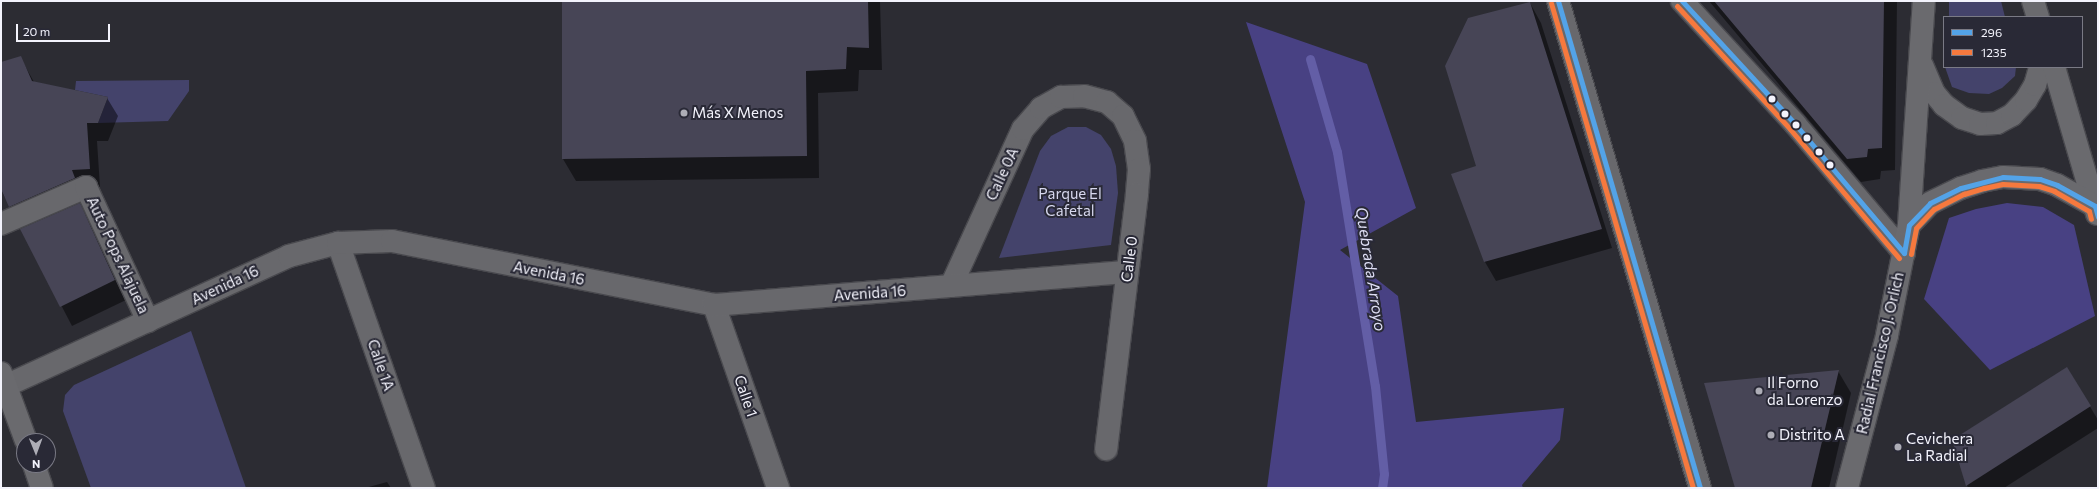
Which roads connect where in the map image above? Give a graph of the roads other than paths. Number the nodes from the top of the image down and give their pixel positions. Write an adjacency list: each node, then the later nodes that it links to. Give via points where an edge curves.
1 (1558, 1): 26 (street)
2 (1682, 1): 14 (street, via 1795,124)
3 (1924, 1): 6 (main road, Radial Francisco J. Orlich)
4 (2033, 1): 5 (main road)
5 (2038, 16)
6 (1921, 64): 7 (main road, via 1934,93 1944,105 1962,118 1980,124 1997,123 2012,115 2035,85); 12 (main road, Radial Francisco J. Orlich)
7 (2040, 68)
8 (2054, 68): 10 (main road)
9 (1084, 96): 15 (street, Calle 0, via 1107,102 1123,116 1135,141 1137,194); 16 (street, Calle 0A, via 1061,98 1041,108 1023,129)
10 (2096, 212): 12 (main road, via 2057,184 2040,179 2003,177 1961,188 1930,203)
11 (1, 224): 18 (street, Auto Pops Alajuela, via 86,186)
12 (1910, 225): 14 (main road, Radial Francisco J. Orlich)
13 (338, 243): 17 (street, Avenida 16, via 392,241); 18 (street, Avenida 16, via 289,256); 24 (street, Calle 1A)
14 (1904, 253): 27 (main road, Radial Francisco J. Orlich, via 1887,335)
15 (1127, 272): 16 (street, Avenida 16); 21 (street, Calle 0)
16 (951, 286): 17 (street, Avenida 16)
17 (714, 304): 25 (street, Calle 1)
18 (148, 321): 19 (street, Avenida 16)
19 (3, 382): 20 (main road)
20 (23, 433)
21 (1106, 449)
22 (37, 473): 23 (main road)
23 (42, 488)
24 (424, 488)
25 (778, 488)
26 (1700, 488)
27 (1847, 488)

